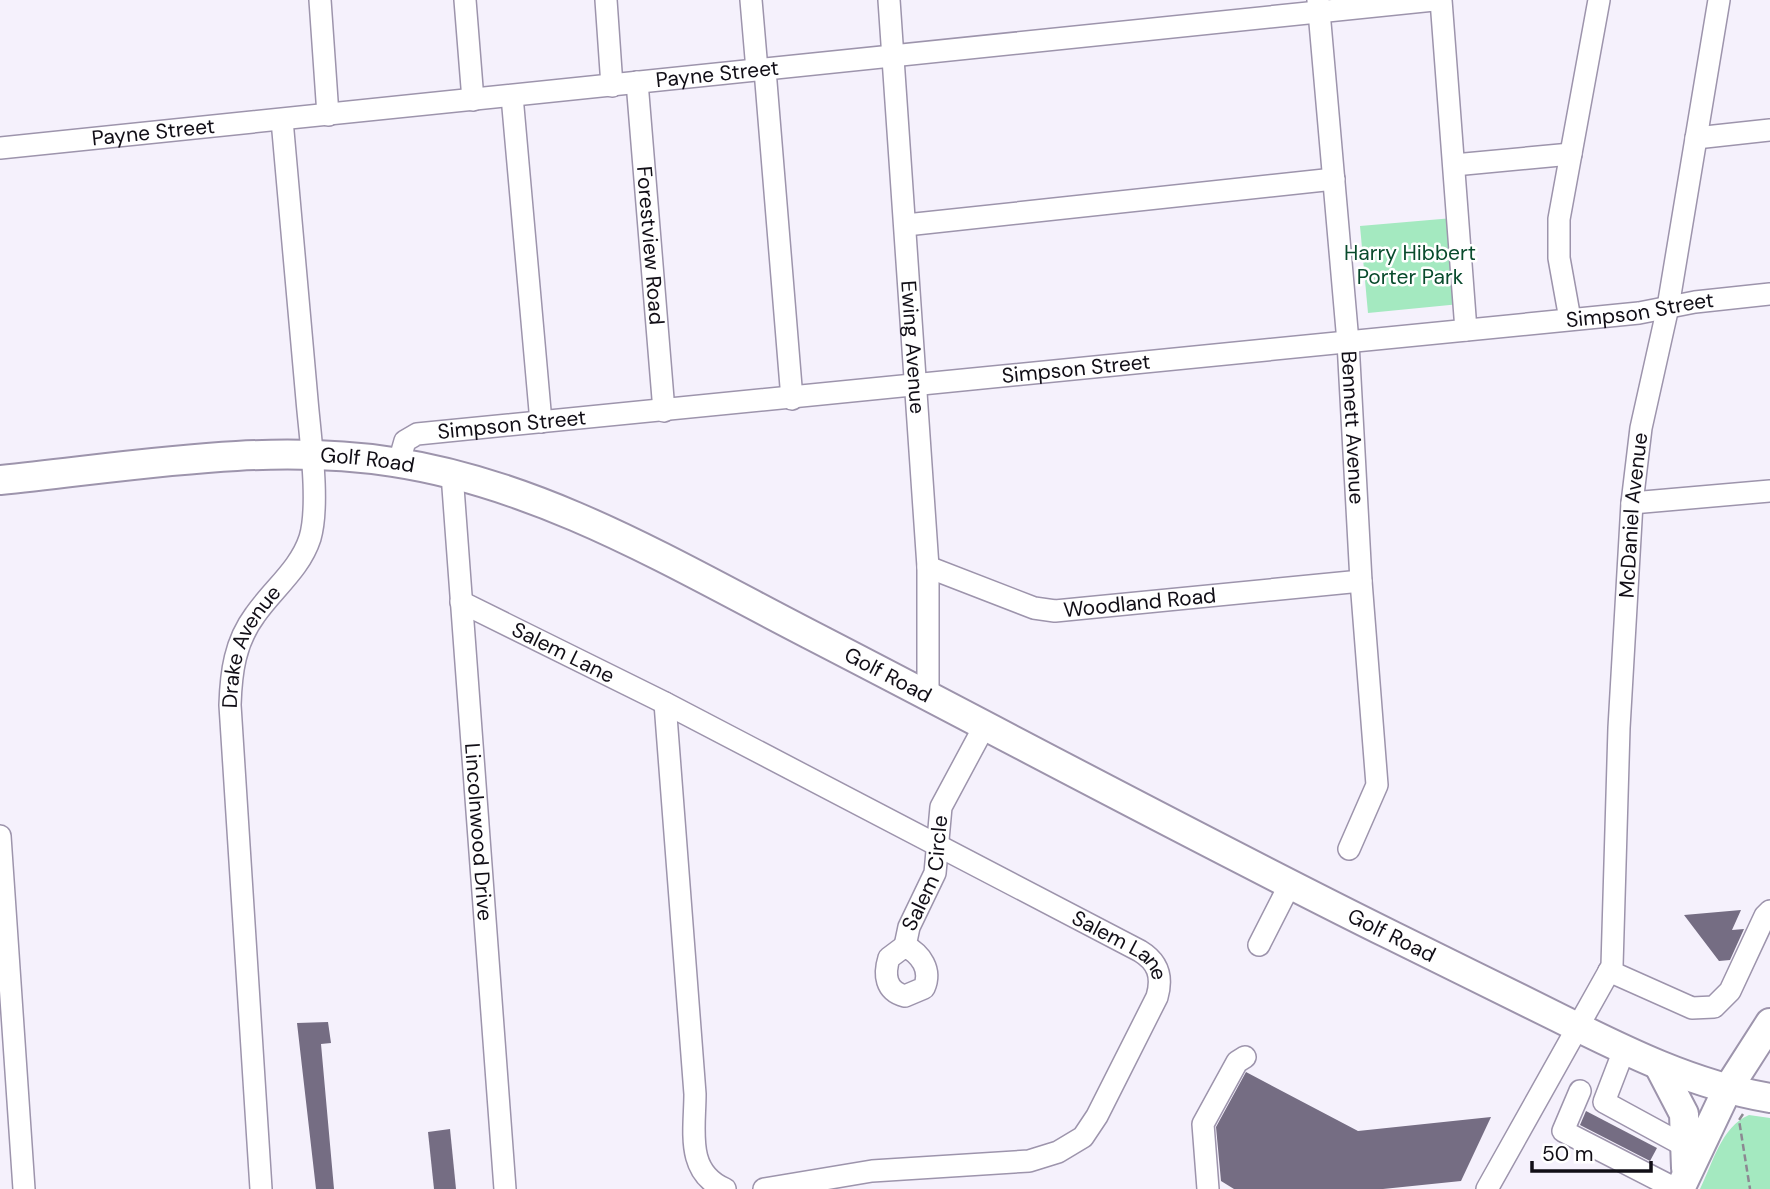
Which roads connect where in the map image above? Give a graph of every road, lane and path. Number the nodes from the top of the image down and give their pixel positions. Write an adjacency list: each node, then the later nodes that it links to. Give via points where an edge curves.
1 (320, 0): 17 (street)
2 (466, 0): 16 (street)
3 (606, 0): 14 (street)
4 (751, 0): 12 (street)
5 (889, 0): 11 (street, Ewing Avenue)
6 (1434, 0): 10 (street, Payne Street)
7 (1441, 0): 23 (street)
8 (1599, 0): 22 (street)
9 (1718, 0): 20 (street, McDaniel Avenue)
10 (1318, 7): 11 (street, Payne Street); 24 (street, Bennett Avenue)
11 (894, 56): 12 (street, Payne Street); 25 (street, Ewing Avenue)
12 (761, 70): 13 (street, Payne Street); 32 (street)
13 (637, 82): 14 (street, Payne Street); 33 (street, Forestview Road)
14 (612, 86): 15 (street, Payne Street)
15 (512, 96): 16 (street, Payne Street); 34 (street)
16 (473, 100): 17 (street, Payne Street)
17 (328, 115): 18 (street, Payne Street)
18 (282, 120): 21 (street, Payne Street); 35 (street, Drake Avenue)
19 (1770, 130): 20 (street)
20 (1696, 138): 27 (street, McDaniel Avenue)
21 (0, 148)
22 (1571, 154): 23 (street); 28 (street, via 1558,236)
23 (1454, 165): 29 (street)
24 (1334, 179): 25 (street); 30 (street, Bennett Avenue)
25 (906, 225): 31 (street, Ewing Avenue)
26 (1770, 293): 27 (street, Simpson Street)
27 (1668, 307): 28 (street, Simpson Street); 40 (street, McDaniel Avenue, via 1641,428)
28 (1570, 319): 29 (street, Simpson Street)
29 (1466, 330): 30 (street, Simpson Street)
30 (1348, 342): 31 (street, Simpson Street); 42 (street, Bennett Avenue)
31 (918, 387): 32 (street, Simpson Street); 41 (street, Ewing Avenue)
32 (792, 399): 33 (street, Simpson Street)
33 (664, 411): 34 (street, Simpson Street)
34 (541, 422): 36 (street, Simpson Street, via 418,434 405,441)
35 (311, 454): 36 (main road, Golf Road); 38 (main road, Golf Road, via 245,455); 69 (street, Drake Avenue, via 310,537 293,569 244,632 231,680)
36 (399, 462): 37 (main road, Golf Road)
37 (452, 474): 43 (street, Lincolnwood Drive); 44 (main road, Golf Road, via 573,513)
38 (0, 480)
39 (1770, 491): 40 (street)
40 (1632, 503): 55 (street, McDaniel Avenue)
41 (928, 567): 42 (street, Woodland Road, via 1034,608 1055,611); 44 (street, Ewing Avenue)
42 (1361, 581): 49 (street, Bennett Avenue, via 1377,785)
43 (461, 602): 45 (street, Salem Lane); 70 (street, Lincolnwood Drive)
44 (929, 696): 46 (main road, Golf Road)
45 (666, 703): 48 (street, Salem Lane); 71 (street, via 695,1094 695,1157 706,1178)
46 (985, 725): 48 (street, Salem Circle, via 941,807); 50 (main road, Golf Road)
47 (0, 836): 54 (street)
48 (939, 846): 52 (street, Salem Circle, via 930,886 909,926); 72 (street, Salem Lane, via 1150,957 1159,971 1160,988 1127,1056 1083,1137 1046,1158 872,1171)
49 (1349, 849)
50 (1290, 884): 53 (street); 57 (main road, Golf Road)
51 (1770, 911): 55 (street, via 1730,991 1714,1007 1692,1008)
52 (905, 946)
53 (1259, 946)
54 (4, 964): 68 (street)
55 (1609, 971): 57 (street, McDaniel Avenue)
56 (1770, 1023): 62 (main road)
57 (1576, 1027): 58 (main road, Golf Road); 61 (street, McDaniel Avenue)
58 (1624, 1050): 60 (main road, Golf Road); 65 (street)
59 (1245, 1057): 73 (street, via 1237,1062 1203,1124)
60 (1659, 1066): 62 (main road, Golf Road); 67 (main road, via 1684,1114)
61 (1548, 1077): 63 (street); 74 (street, McDaniel Avenue)
62 (1727, 1090): 64 (main road, Golf Road); 67 (main road)
63 (1580, 1091): 65 (street); 67 (street, via 1563,1131)
64 (1770, 1098)
65 (1604, 1102): 67 (street)
66 (1739, 1120): 75 (path)
67 (1685, 1171)
68 (24, 1189)
69 (261, 1189)
70 (505, 1189)
71 (724, 1189)
72 (764, 1189)
73 (1208, 1189)
74 (1487, 1189)
75 (1750, 1189)

